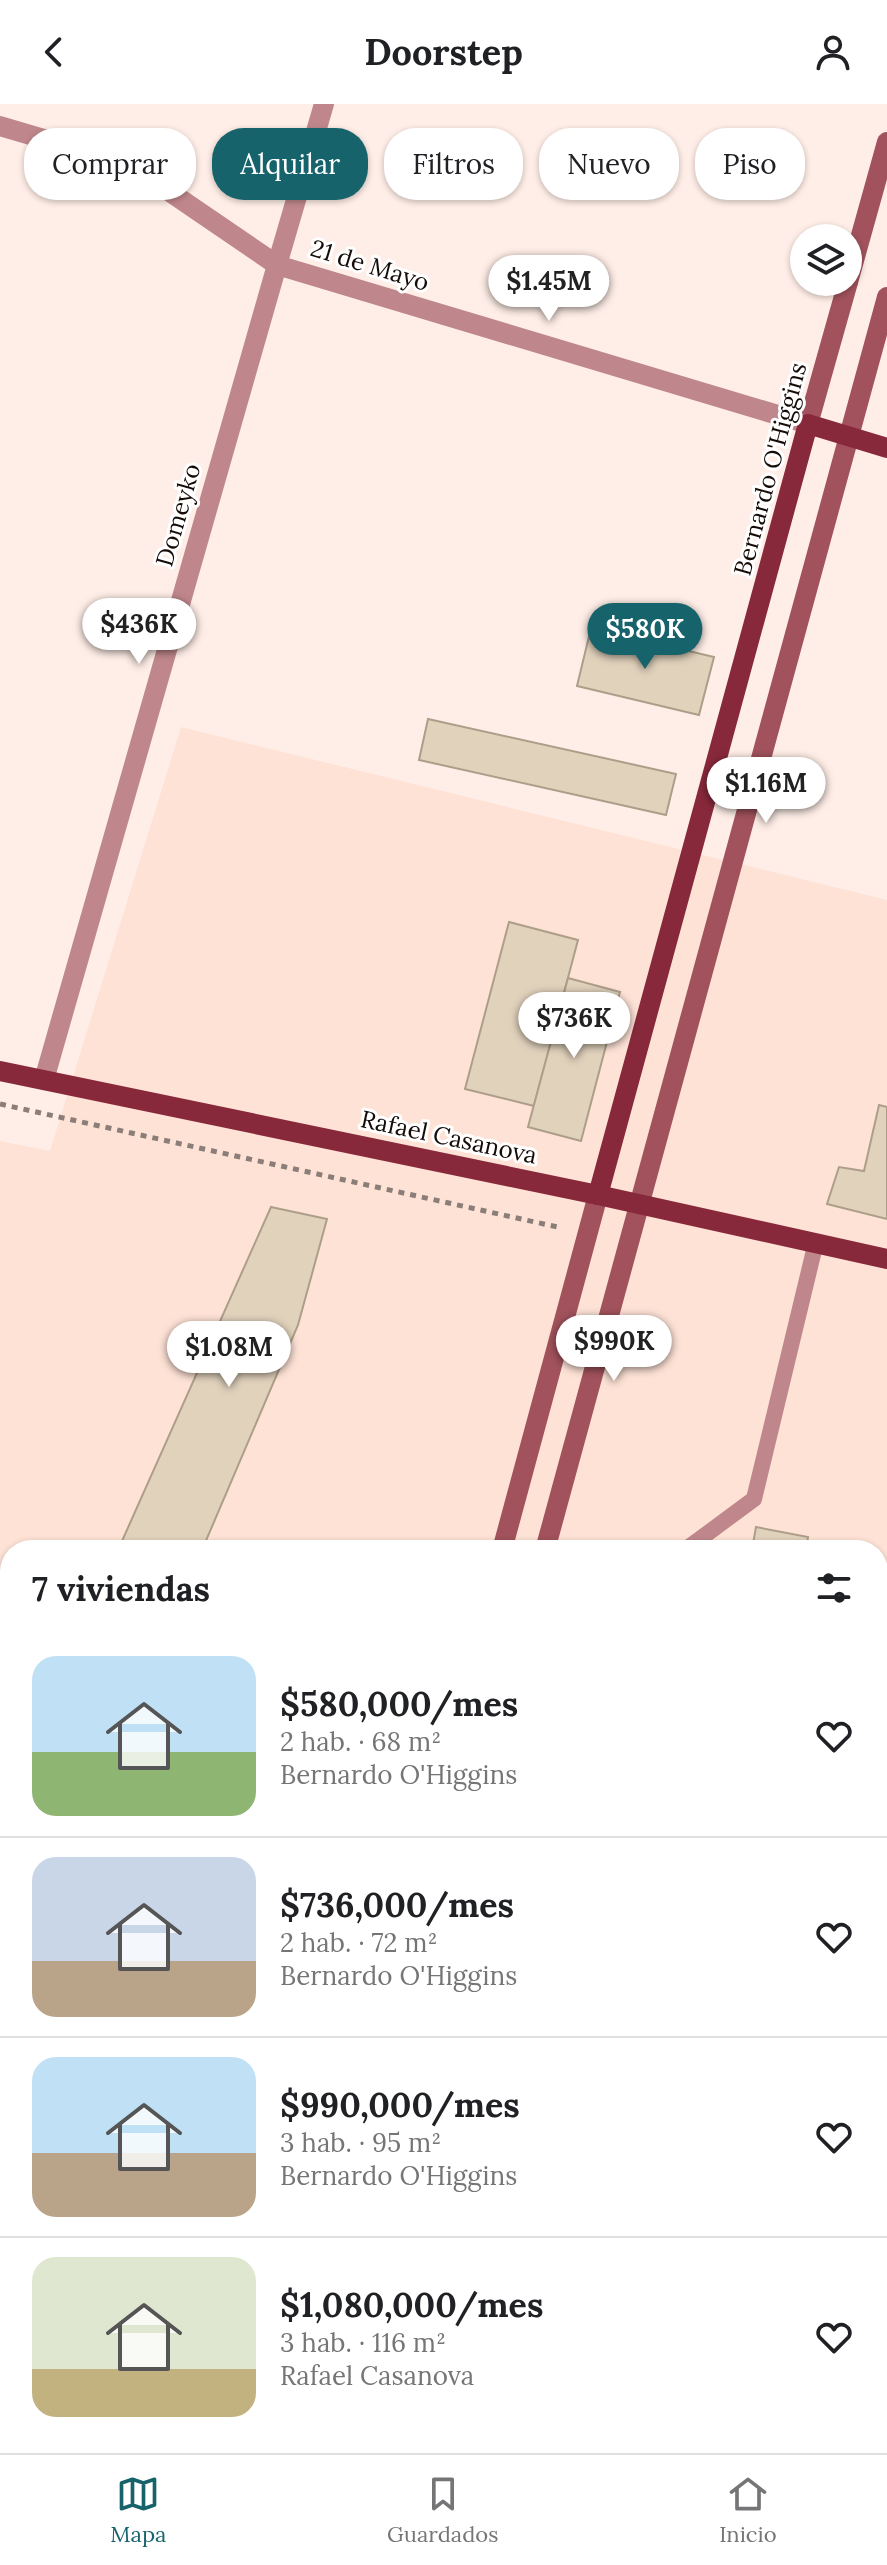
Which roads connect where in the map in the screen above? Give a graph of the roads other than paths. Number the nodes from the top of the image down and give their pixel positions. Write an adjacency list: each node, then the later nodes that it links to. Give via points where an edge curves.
1 (324, 104): 5 (street, Domeyko)
2 (0, 126): 5 (street, 21 de Mayo, via 129,164)
3 (887, 142): 4 (main road, Bernardo O'Higgins)
4 (862, 232)
5 (277, 265): 8 (street, 21 de Mayo); 12 (street, Domeyko)
6 (844, 296): 8 (main road, Bernardo O'Higgins)
7 (887, 297): 9 (main road)
8 (808, 424): 9 (main road, 21 de Mayo); 13 (main road, Bernardo O'Higgins)
9 (849, 435): 10 (main road, 21 de Mayo); 14 (main road)
10 (887, 448)
11 (0, 1071): 12 (main road, Rafael Casanova)
12 (44, 1080): 13 (main road, Rafael Casanova)
13 (598, 1195): 14 (main road, Rafael Casanova); 17 (main road, Bernardo O'Higgins)
14 (641, 1204): 15 (main road, Rafael Casanova); 18 (main road)
15 (816, 1242): 16 (main road, Rafael Casanova); 19 (lane, via 754,1499)
16 (887, 1259)
17 (505, 1540)
18 (548, 1540)
19 (699, 1540)

